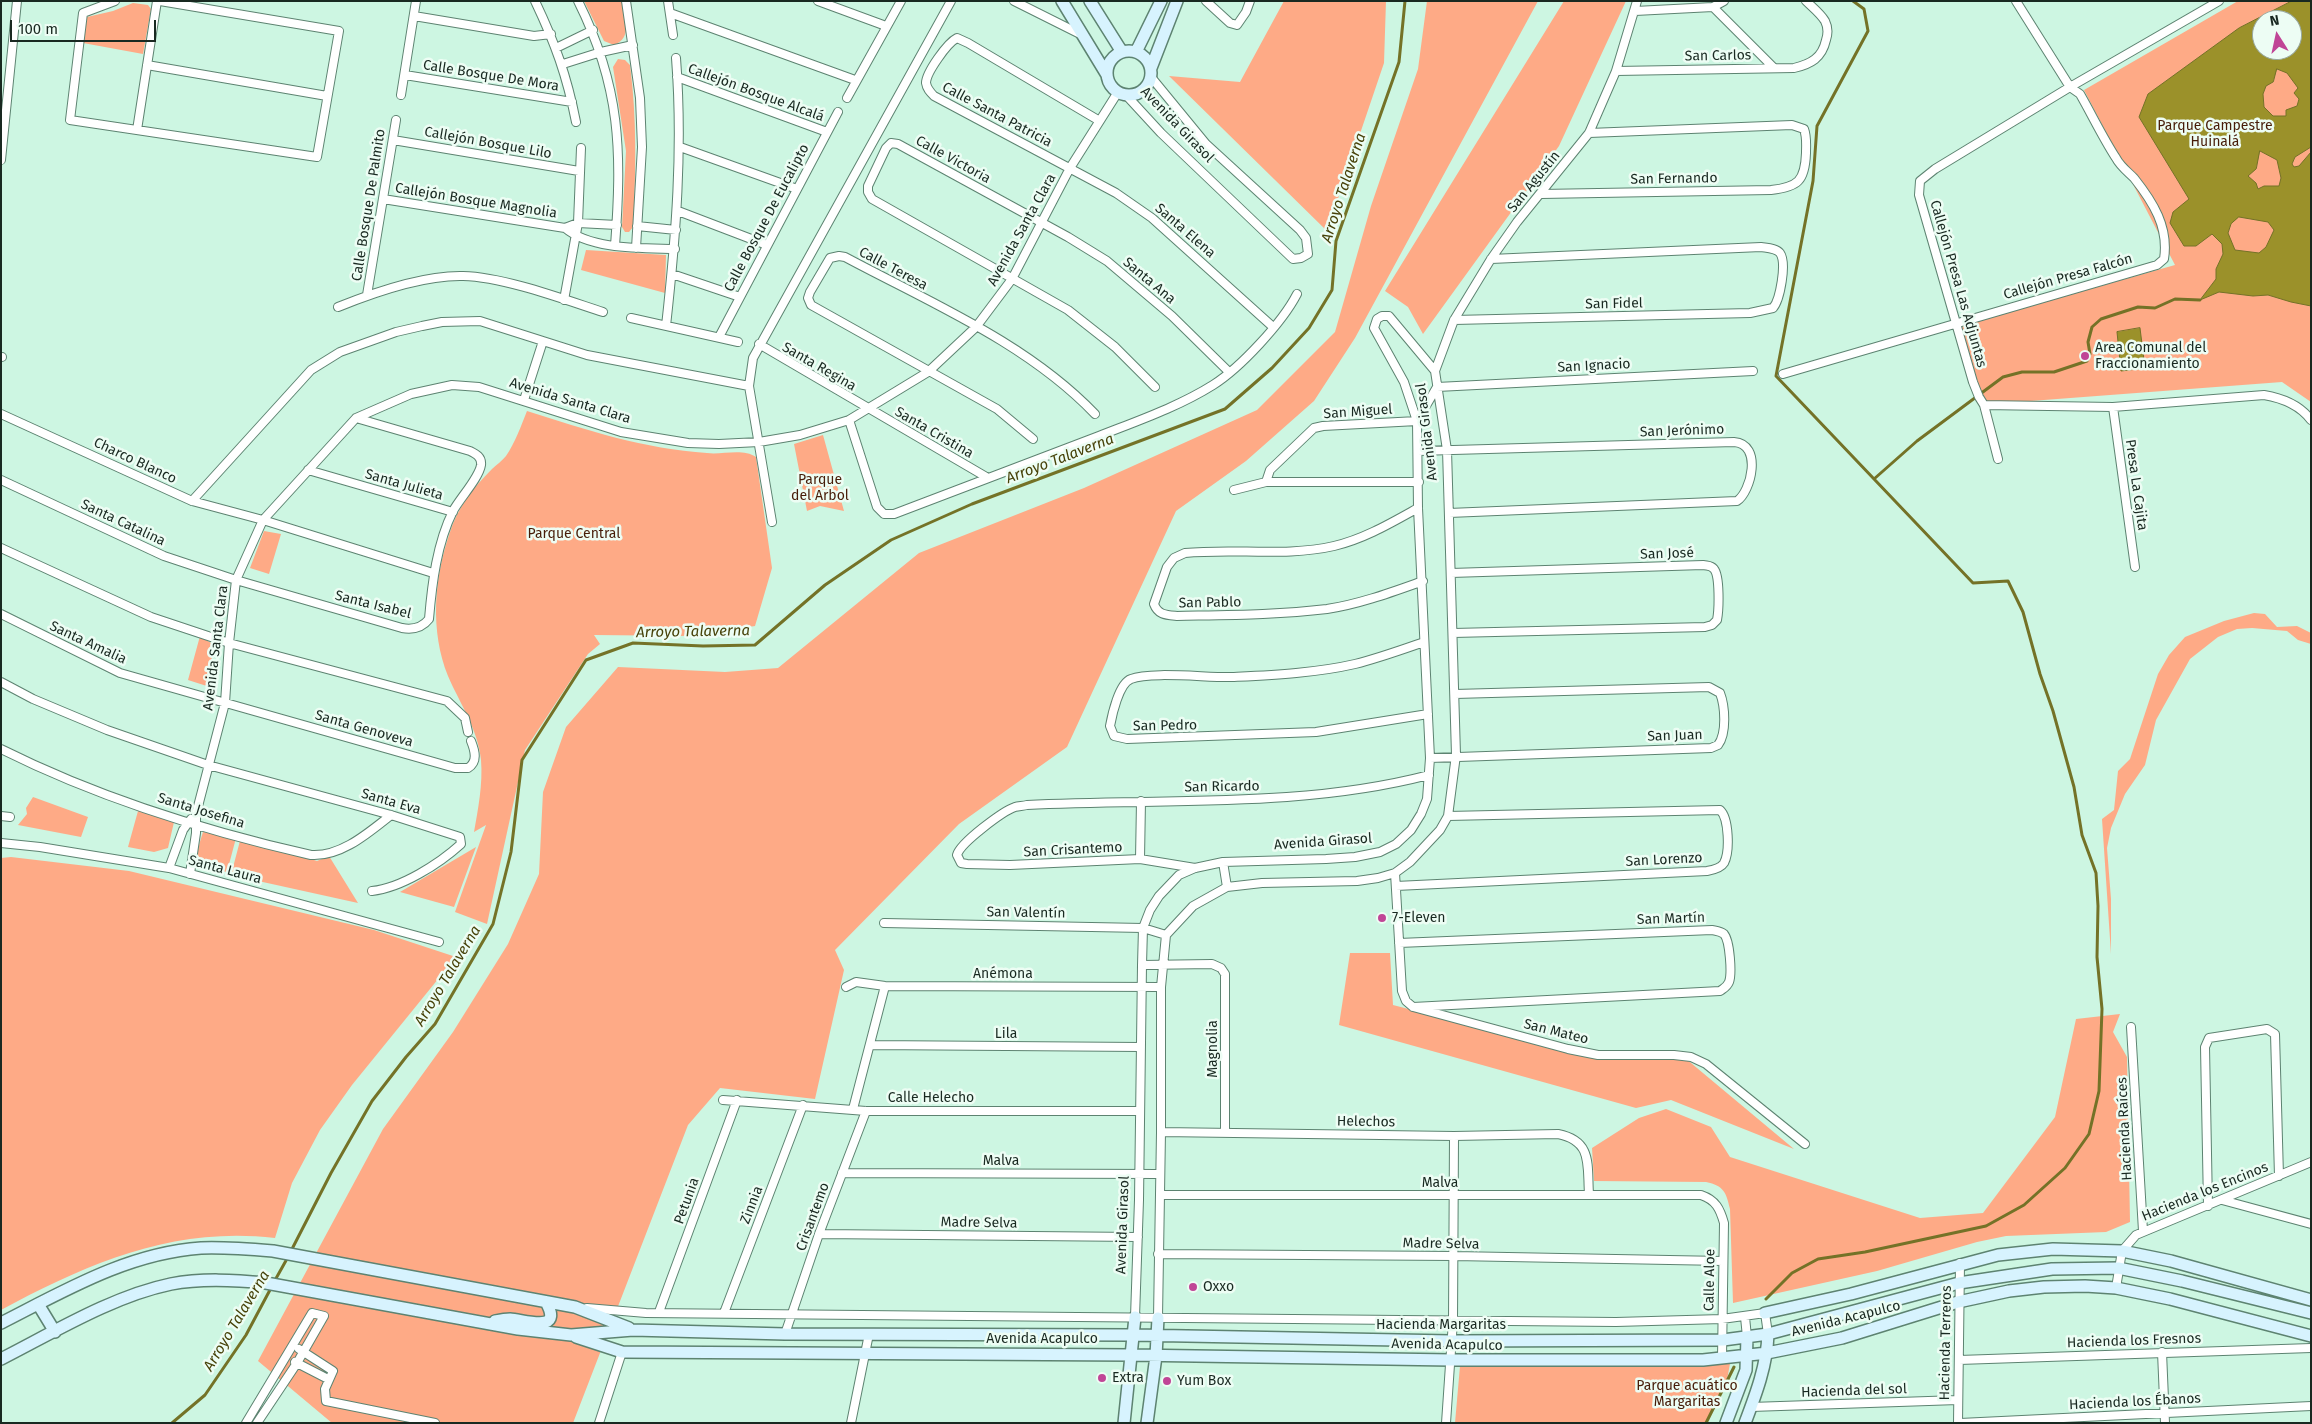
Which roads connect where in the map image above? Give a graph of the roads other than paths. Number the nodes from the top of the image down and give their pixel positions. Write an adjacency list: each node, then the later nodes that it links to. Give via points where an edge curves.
1 (17, 1): 39 (street)
2 (159, 1): 41 (street); 53 (street, via 338,31)
3 (416, 1): 27 (street)
4 (534, 1): 30 (street)
5 (578, 1): 29 (street)
6 (668, 1): 26 (street)
7 (818, 1): 28 (street)
8 (901, 1): 28 (street)
9 (951, 1): 103 (street)
10 (1014, 1): 32 (street)
11 (1062, 1): 32 (street)
12 (1090, 1): 36 (street)
13 (1161, 1): 37 (street)
14 (1177, 1): 45 (street)
15 (1206, 1): 16 (street, via 1230,23 1237,25)
16 (1250, 1)
17 (1637, 1): 25 (street, San Agustín)
18 (1724, 1): 24 (street)
19 (1806, 1): 43 (street, San Carlos, via 1826,23 1828,34 1824,50 1808,65)
20 (2016, 1): 50 (street)
21 (109, 2): 61 (street, via 83,13 70,120)
22 (628, 2): 33 (street)
23 (2213, 3): 50 (street, Callejón Presa Las Adjuntas)
24 (1713, 7): 25 (street); 43 (street)
25 (1635, 11): 44 (street, San Agustín)
26 (670, 13): 31 (street); 49 (street)
27 (414, 16): 30 (street, via 534,36); 46 (street)
28 (886, 26): 49 (street)
29 (593, 30): 34 (street); 35 (street)
30 (551, 34): 34 (street)
31 (673, 35)
32 (1083, 35): 47 (street)
33 (633, 45): 35 (street); 77 (street, via 642,147)
34 (556, 48): 42 (street)
35 (601, 52): 42 (street); 76 (street, via 618,130)
36 (1122, 52): 37 (street); 47 (street, via 1111,61)
37 (1136, 52): 45 (street, via 1148,61)
38 (1, 54): 39 (street)
39 (11, 55): 54 (street)
40 (676, 58): 48 (street)
41 (147, 64): 53 (street); 61 (street)
42 (563, 64): 56 (street)
43 (1774, 68): 44 (street, San Carlos)
44 (1616, 71): 63 (street, San Agustín)
45 (1151, 73): 51 (street, via 1149,84 1139,92); 51 (street, Avenida Girasol, via 1206,144 1306,238 1308,254 1293,259)
46 (405, 75): 52 (street); 56 (street, Calle Bosque De Mora)
47 (1107, 75): 51 (street)
48 (677, 77): 62 (street, Callejón Bosque Alcalá); 65 (street)
49 (855, 80): 55 (street)
50 (2070, 87): 96 (street, Callejón Presa Las Adjuntas, via 1920,181 1919,195); 96 (street, Callejón Presa Falcón, via 2080,94 2116,160 2159,215 2166,247 2164,258 2157,265)
51 (1122, 93): 59 (street, Avenida Santa Clara)
52 (401, 95)
53 (328, 96): 61 (street, via 317,157)
54 (4, 97): 67 (street)
55 (847, 98)
56 (572, 102): 60 (street)
57 (838, 112): 62 (street, Calle Bosque De Eucalipto)
58 (396, 120): 64 (street, Calle Bosque De Palmito)
59 (1098, 120): 68 (street, Avenida Santa Clara); 68 (street, Calle Santa Patricia, via 956,38 931,71 926,85 934,96)
60 (576, 122)
61 (137, 130)
62 (826, 132): 70 (street, Calle Bosque De Eucalipto)
63 (1589, 133): 71 (street, San Agustín); 71 (street, San Fernando, via 1799,126 1806,136 1805,167 1796,184 1771,190)
64 (394, 140): 69 (street, Callejón Bosque Lilo); 72 (street, Calle Bosque De Palmito)
65 (680, 147): 70 (street); 73 (street)
66 (581, 148): 69 (street)
67 (1, 159)
68 (1070, 168): 75 (street, Avenida Santa Clara); 99 (street, Santa Elena, via 1116,193 1152,218)
69 (579, 171): 74 (street)
70 (797, 189): 81 (street, Calle Bosque De Eucalipto)
71 (1541, 194): 85 (street, San Agustín)
72 (383, 199): 78 (street, Callejón Bosque Magnolia); 89 (street, Calle Bosque De Palmito)
73 (678, 211): 79 (street); 81 (street)
74 (578, 224): 76 (street, Callejón Bosque Magnolia); 78 (street, Callejón Bosque Magnolia); 80 (street)
75 (1041, 224): 87 (street, Avenida Santa Clara); 87 (street, Calle Victoria, via 898,144 886,148 868,186 869,196); 107 (street, Santa Ana, via 1087,248 1125,276)
76 (617, 225): 82 (street)
77 (637, 226): 79 (street); 83 (street)
78 (565, 228): 80 (street, Callejón Bosque Magnolia)
79 (676, 230): 84 (street)
80 (576, 237): 82 (street); 91 (street)
81 (767, 245): 90 (street, Calle Bosque De Eucalipto)
82 (615, 246): 83 (street)
83 (636, 248): 84 (street)
84 (675, 249): 86 (street)
85 (1491, 259): 95 (street, San Agustín); 95 (street, San Fidel, via 1761,247 1780,253 1781,294 1773,308 1750,313)
86 (672, 274): 90 (street); 97 (street)
87 (1012, 280): 98 (street, Avenida Santa Clara); 110 (street, via 1085,321)
88 (1297, 294): 99 (street)
89 (367, 295): 91 (street, via 437,278 463,276 489,279); 92 (street)
90 (740, 297): 100 (street, Calle Bosque De Eucalipto)
91 (564, 300): 93 (street)
92 (338, 307)
93 (603, 312)
94 (631, 318): 97 (street)
95 (1454, 320): 105 (street, San Agustín)
96 (1956, 323): 108 (street, Callejón Presa Falcón); 113 (street, Callejón Presa Las Adjuntas, via 1976,391)
97 (666, 326): 100 (street)
98 (976, 327): 106 (street, Avenida Santa Clara); 106 (street, Calle Teresa, via 845,257 830,258 810,292 811,304); 117 (street, via 1047,371)
99 (1273, 327): 107 (street)
100 (719, 336): 102 (street)
101 (543, 341): 109 (street, via 587,355); 112 (street); 133 (street, via 480,321 442,322 396,332 340,352 311,370)
102 (738, 342)
103 (759, 344): 109 (street, via 750,367); 115 (street, Santa Regina)
104 (1753, 370): 111 (street, San Ignacio)
105 (1435, 371): 111 (street, Avenida Girasol); 121 (street, Avenida Girasol, via 1395,321 1389,316 1377,319 1374,328 1404,382)
106 (928, 372): 115 (street, Avenida Santa Clara); 122 (street, via 997,410)
107 (1229, 372): 128 (street, via 1214,384 1172,406)
108 (1783, 374)
109 (749, 386): 123 (street)
110 (1155, 387)
111 (1437, 388): 121 (street); 124 (street, Avenida Girasol)
112 (524, 400): 118 (street, Avenida Santa Clara, via 478,387 446,386 411,394); 123 (street, Avenida Santa Clara, via 621,432 688,443)
113 (1984, 405): 114 (street); 126 (street, Callejón Presa Las Adjuntas)
114 (2113, 407): 120 (street, via 2264,395 2281,398); 140 (street, Presa La Cajita)
115 (867, 409): 119 (street, Avenida Santa Clara); 128 (street, Santa Cristina)
116 (1, 414): 133 (street, Charco Blanco)
117 (1095, 414)
118 (356, 418): 127 (street, Avenida Santa Clara); 135 (street, Santa Julieta, via 478,456 480,469)
119 (849, 420): 123 (street, Avenida Santa Clara, via 800,435); 128 (street, via 881,512 894,514)
120 (2311, 420)
121 (1416, 421): 125 (street, Avenida Girasol); 130 (street, San Miguel, via 1314,428 1270,470)
122 (1033, 439)
123 (759, 442): 138 (street)
124 (1447, 450): 125 (street, San Jerónimo); 136 (street, Avenida Girasol); 136 (street, San Jerónimo, via 1734,442 1746,445 1752,457 1744,494 1737,501)
125 (1418, 451): 131 (street, Avenida Girasol)
126 (1998, 459)
127 (308, 470): 135 (street, Santa Julieta); 137 (street, Avenida Santa Clara)
128 (988, 478)
129 (1, 480): 143 (street, Santa Catalina, via 164,556)
130 (1266, 482): 131 (street); 132 (street)
131 (1418, 482): 134 (street, Avenida Girasol)
132 (1234, 490)
133 (192, 501): 137 (street, Charco Blanco)
134 (1418, 508): 144 (street, Avenida Girasol); 144 (street, San Pablo, via 1374,532 1334,546 1185,553 1174,558 1168,567 1154,604 1156,611 1163,615 1177,616 1328,609)
135 (453, 512): 142 (street)
136 (1449, 513): 141 (street, Avenida Girasol)
137 (262, 520): 142 (street); 143 (street, Avenida Santa Clara)
138 (772, 522)
139 (1, 548): 148 (street, via 151,617)
140 (2134, 567)
141 (1450, 572): 146 (street, Avenida Girasol); 146 (street, San José, via 1703,565 1716,570 1718,587 1717,620 1704,627)
142 (432, 573): 143 (street, Santa Isabel, via 429,619 409,629)
143 (236, 580): 148 (street, Avenida Santa Clara)
144 (1423, 581): 147 (street, Avenida Girasol)
145 (1, 614): 151 (street, Santa Amalia, via 120,673)
146 (1453, 633): 150 (street, Avenida Girasol)
147 (1424, 642): 152 (street, Avenida Girasol); 152 (street, San Pedro, via 1361,662 1320,670 1232,677 1154,676 1130,679 1120,691 1110,726 1114,736 1127,739 1223,737 1316,732)
148 (228, 643): 151 (street, Avenida Santa Clara); 153 (street, via 440,698 451,703 465,718)
149 (1, 682): 158 (street, via 107,730)
150 (1455, 694): 156 (street, Avenida Girasol); 156 (street, San Juan, via 1709,687 1720,692 1724,732 1718,746 1711,748)
151 (225, 703): 154 (street, Santa Genoveva, via 455,768 468,768 473,763); 158 (street, Avenida Santa Clara)
152 (1428, 714): 157 (street, Avenida Girasol)
153 (468, 732)
154 (471, 741)
155 (1, 749): 166 (street, Santa Josefina, via 86,786)
156 (1456, 755): 157 (street, San Juan); 164 (street, Avenida Girasol)
157 (1430, 758): 159 (street, Avenida Girasol)
158 (208, 765): 161 (street, Avenida Santa Clara); 162 (street, Santa Eva)
159 (1429, 775): 160 (street, San Ricardo, via 1386,786 1336,793 1243,800); 171 (street, Avenida Girasol, via 1422,814 1396,844 1380,852 1326,859)
160 (1140, 801): 169 (street, San Ricardo, via 1014,807 962,846); 170 (street)
161 (196, 814): 166 (street); 167 (street, Avenida Santa Clara)
162 (391, 815): 167 (street, Santa Josefina, via 351,843 319,856); 178 (street, Santa Eva, via 458,835 462,843 449,855 397,886)
163 (1, 816): 165 (street)
164 (1448, 816): 174 (street, Avenida Girasol, via 1426,846); 176 (street, San Lorenzo, via 1720,810 1728,823 1726,855 1724,863 1707,871)
165 (10, 817)
166 (188, 822): 167 (street, Santa Josefina); 172 (street)
167 (197, 825): 175 (street, Avenida Santa Clara)
168 (1, 843): 172 (street, Santa Laura)
169 (958, 854): 170 (street, San Crisantemo, via 961,863 984,865)
170 (1140, 858): 173 (street, San Crisantemo)
171 (1223, 862): 173 (street, Avenida Girasol); 177 (street)
172 (170, 868): 175 (street, Santa Laura)
173 (1195, 868): 180 (street, Avenida Girasol, via 1179,875 1159,896)
174 (1395, 873): 176 (street); 177 (street, Avenida Girasol, via 1356,882 1262,883)
175 (190, 874): 182 (street, Santa Laura)
176 (1396, 886): 183 (street)
177 (1227, 887): 181 (street, Avenida Girasol, via 1193,906)
178 (372, 891)
179 (884, 923): 180 (street, San Valentín)
180 (1143, 928): 181 (street, San Valentín); 184 (street, Avenida Girasol)
181 (1166, 934): 185 (street)
182 (439, 942)
183 (1399, 943): 190 (street, via 1402,991); 190 (street, San Martín, via 1712,930 1720,931 1729,943 1730,980 1720,991)
184 (1142, 965): 185 (street); 187 (street, Avenida Girasol)
185 (1162, 965): 188 (street); 200 (street, Magnolia, via 1212,964 1221,968 1226,980)
186 (885, 986): 187 (street, Anémona); 189 (street, Anémona, via 856,982); 192 (street)
187 (1142, 986): 188 (street, Anémona); 193 (street, Avenida Girasol)
188 (1161, 986): 201 (street)
189 (846, 987)
190 (1413, 1007): 203 (street, San Mateo, via 1598,1055 1692,1057 1706,1064)
191 (2131, 1027): 216 (street, Hacienda Raíces)
192 (870, 1045): 193 (street, Lila); 197 (street)
193 (1141, 1047): 199 (street, Avenida Girasol)
194 (723, 1100): 195 (street, Calle Helecho)
195 (737, 1100): 196 (street, Calle Helecho); 232 (street, Petunia)
196 (803, 1105): 197 (street, Calle Helecho); 233 (street, Zinnia)
197 (853, 1109): 198 (street, Calle Helecho)
198 (866, 1110): 199 (street, Calle Helecho); 205 (street, Crisantemo)
199 (1140, 1111): 206 (street, Avenida Girasol)
200 (1225, 1131): 201 (street, Helechos); 202 (street, Helechos)
201 (1162, 1132): 207 (street)
202 (1454, 1136): 209 (street, Helechos, via 1569,1136 1577,1140 1586,1155); 211 (street)
203 (1805, 1144)
204 (2311, 1162): 208 (street, Hacienda los Encinos)
205 (842, 1173): 206 (street, Malva); 217 (street, Crisantemo)
206 (1140, 1174): 207 (street, Malva); 218 (street, Avenida Girasol)
207 (1160, 1174): 210 (street)
208 (2279, 1176): 212 (street, Hacienda los Encinos); 214 (street, via 2275,1034 2267,1029 2209,1038 2205,1046)
209 (1589, 1194): 211 (street, Malva); 213 (street, Malva, via 1701,1195)
210 (1160, 1195): 211 (street, Malva); 220 (street)
211 (1455, 1195): 221 (street)
212 (2222, 1200): 214 (street, Hacienda los Encinos); 215 (street)
213 (1716, 1204): 222 (street, Calle Aloe, via 1724,1223)
214 (2208, 1206): 216 (street, Hacienda los Encinos)
215 (2311, 1224)
216 (2143, 1231): 219 (street, Hacienda los Encinos)
217 (819, 1234): 218 (street, Madre Selva); 236 (street, Crisantemo)
218 (1138, 1237): 237 (street, Avenida Girasol)
219 (2122, 1251): 223 (street, Avenida Acapulco, via 2039,1250); 224 (street); 227 (street, Avenida Acapulco, via 2171,1261)
220 (1158, 1254): 221 (street, Madre Selva); 239 (street)
221 (1454, 1256): 222 (street, Madre Selva); 242 (street)
222 (1723, 1261): 241 (street, Calle Aloe)
223 (1960, 1263): 225 (street, Hacienda Terreros); 234 (street, Avenida Acapulco, via 1851,1294)
224 (2118, 1268): 225 (street, Avenida Acapulco, via 2052,1269); 226 (street); 235 (street, Avenida Acapulco, via 2182,1280)
225 (1959, 1283): 229 (street, Hacienda Terreros); 249 (street, Avenida Acapulco)
226 (2116, 1288): 229 (street, Avenida Acapulco, via 2044,1287); 253 (street, Avenida Acapulco)
227 (2311, 1300)
228 (546, 1302): 230 (street, via 273,1251 200,1248 164,1254 103,1272); 231 (street); 244 (street, via 551,1312 546,1322 539,1324 510,1319)
229 (1958, 1302): 263 (street, Avenida Acapulco, via 1842,1338); 272 (street, Hacienda Terreros)
230 (38, 1304): 243 (street); 246 (street)
231 (575, 1307): 232 (street, Avenida Acapulco); 245 (street)
232 (659, 1312): 233 (street, Avenida Acapulco)
233 (724, 1313): 236 (street, Avenida Acapulco)
234 (1765, 1313): 238 (street, Hacienda Margaritas); 249 (street)
235 (2311, 1313)
236 (791, 1314): 237 (street, Avenida Acapulco); 247 (street, Crisantemo)
237 (1136, 1317): 239 (street, Hacienda Margaritas); 251 (street, Avenida Girasol)
238 (1744, 1317): 241 (street, Hacienda Margaritas); 255 (street)
239 (1158, 1318): 240 (street, Hacienda Margaritas); 252 (street)
240 (1193, 1318): 242 (street, Hacienda Margaritas); 254 (street)
241 (1722, 1319): 242 (street, Hacienda Margaritas); 256 (street, Calle Aloe)
242 (1453, 1321): 257 (street)
243 (1, 1323)
244 (488, 1323): 246 (street, via 235,1280 172,1284 121,1300); 250 (street)
245 (633, 1330): 247 (street, Avenida Acapulco); 250 (street)
246 (55, 1332): 270 (street)
247 (785, 1334): 248 (street, Avenida Acapulco)
248 (869, 1334): 251 (street, Avenida Acapulco); 264 (street)
249 (1768, 1334): 255 (street, Hacienda Margaritas); 263 (street)
250 (572, 1335): 261 (street, Avenida Acapulco)
251 (1134, 1335): 252 (street, Hacienda Margaritas); 265 (street, Avenida Girasol)
252 (1158, 1336): 254 (street, Hacienda Margaritas); 267 (street)
253 (2311, 1336)
254 (1192, 1337): 257 (street, Hacienda Margaritas)
255 (1747, 1337): 256 (street, Hacienda Margaritas); 266 (street)
256 (1723, 1340): 257 (street, Hacienda Margaritas); 269 (street, Calle Aloe)
257 (1451, 1341): 271 (street)
258 (293, 1346): 260 (street); 260 (street, via 312,1313 324,1316); 268 (street)
259 (2311, 1348): 262 (street, Hacienda los Fresnos)
260 (304, 1351): 273 (street); 274 (street, via 333,1371)
261 (622, 1352): 264 (street, Avenida Acapulco); 282 (street)
262 (2162, 1352): 272 (street, Hacienda los Fresnos); 278 (street)
263 (1767, 1353): 266 (street, Avenida Acapulco); 277 (street)
264 (865, 1354): 265 (street, Avenida Acapulco); 283 (street)
265 (1132, 1354): 267 (street, Avenida Acapulco); 284 (street, Avenida Girasol)
266 (1748, 1355): 269 (street, Avenida Acapulco); 287 (street, via 1742,1382)
267 (1156, 1356): 271 (street, Avenida Acapulco); 285 (street)
268 (286, 1358): 273 (street); 279 (street)
269 (1722, 1358): 271 (street, Avenida Acapulco)
270 (1, 1360)
271 (1451, 1360): 286 (street)
272 (1959, 1360): 275 (street, Hacienda Terreros)
273 (297, 1363): 274 (street); 280 (street)
274 (328, 1379): 281 (street, via 326,1400)
275 (1958, 1400): 277 (street, Hacienda del sol); 289 (street, Hacienda Terreros)
276 (2311, 1406): 278 (street, Hacienda los Ébanos)
277 (1751, 1407): 288 (street)
278 (2165, 1413): 289 (street, Hacienda los Ébanos); 290 (street)
279 (246, 1423)
280 (257, 1423)
281 (435, 1423)
282 (599, 1423)
283 (851, 1423)
284 (1124, 1423)
285 (1146, 1423)
286 (1446, 1423)
287 (1726, 1423)
288 (1745, 1423)
289 (1959, 1423)
290 (2165, 1423)

